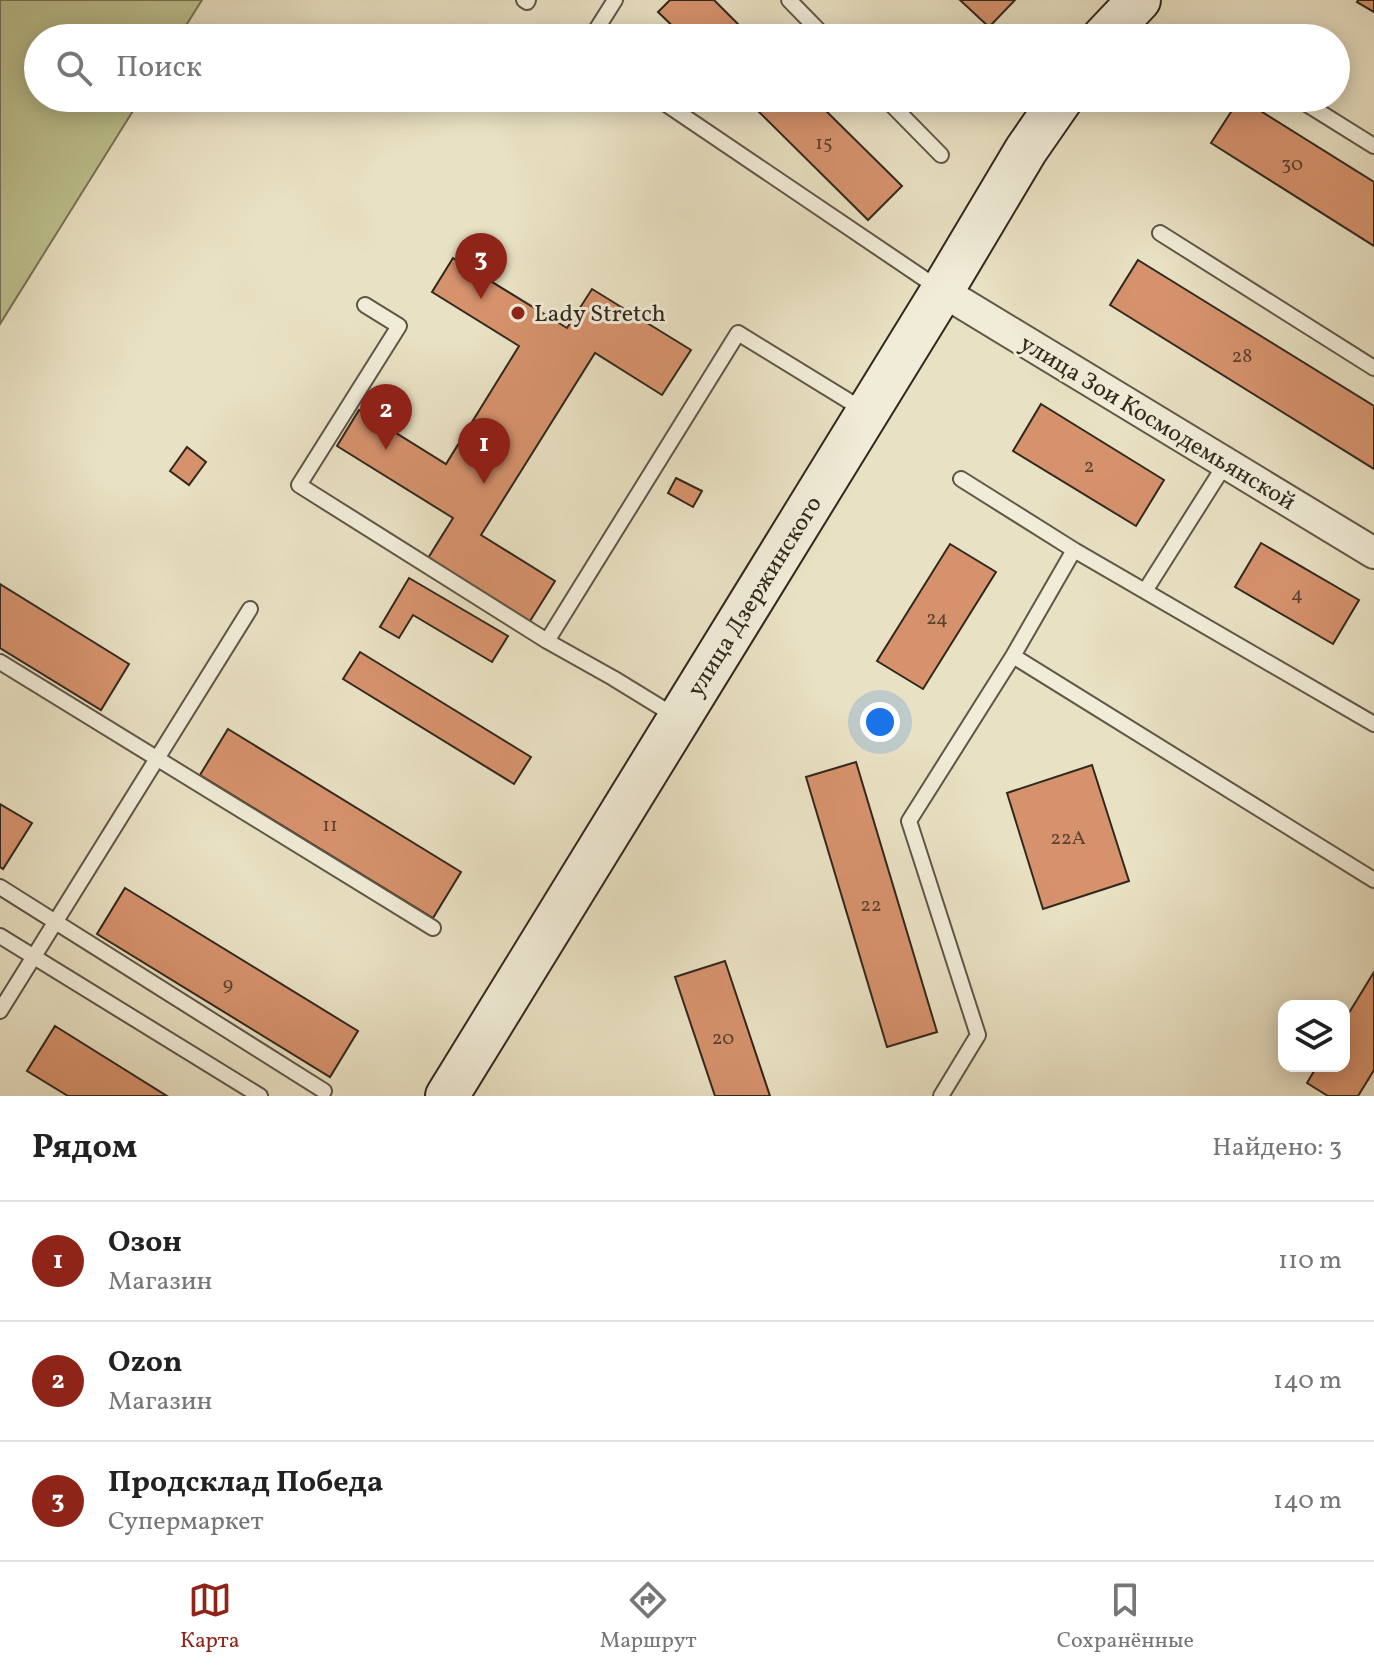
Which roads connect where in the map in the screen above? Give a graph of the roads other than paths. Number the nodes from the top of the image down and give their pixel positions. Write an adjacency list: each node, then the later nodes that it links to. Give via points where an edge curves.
1 (615, 0): 4 (lane)
2 (789, 0): 5 (lane)
3 (1139, 0): 6 (main road)
4 (600, 24)
5 (812, 24)
6 (1116, 24)
7 (678, 112): 14 (lane)
8 (899, 112): 12 (lane)
9 (1052, 112): 14 (main road, улица Дзержинского)
10 (1319, 112): 11 (lane)
11 (1374, 146)
12 (941, 155)
13 (1160, 233): 16 (lane)
14 (942, 291): 17 (main road, улица Дзержинского); 18 (street, улица Зои Космодемьянской)
15 (365, 305): 24 (lane, via 399,326 299,485)
16 (1374, 368)
17 (867, 412): 24 (lane, via 738,333); 27 (main road, улица Дзержинского)
18 (1226, 463): 21 (street, улица Зои Космодемьянской); 22 (lane)
19 (961, 479): 20 (lane)
20 (1074, 550): 22 (lane); 25 (lane)
21 (1374, 553)
22 (1145, 591): 28 (lane)
23 (250, 609): 29 (lane)
24 (547, 641): 27 (lane)
25 (1013, 656): 30 (lane); 40 (lane, via 909,821 978,1035)
26 (0, 662): 29 (lane)
27 (679, 719): 39 (main road, улица Дзержинского)
28 (1374, 724)
29 (157, 758): 32 (lane); 33 (lane)
30 (1374, 880)
31 (0, 887): 32 (lane)
32 (55, 922): 35 (lane); 37 (lane)
33 (433, 928)
34 (0, 936): 35 (lane)
35 (34, 957): 36 (lane); 38 (lane)
36 (0, 1011)
37 (324, 1091)
38 (260, 1096)
39 (447, 1096)
40 (941, 1096)

